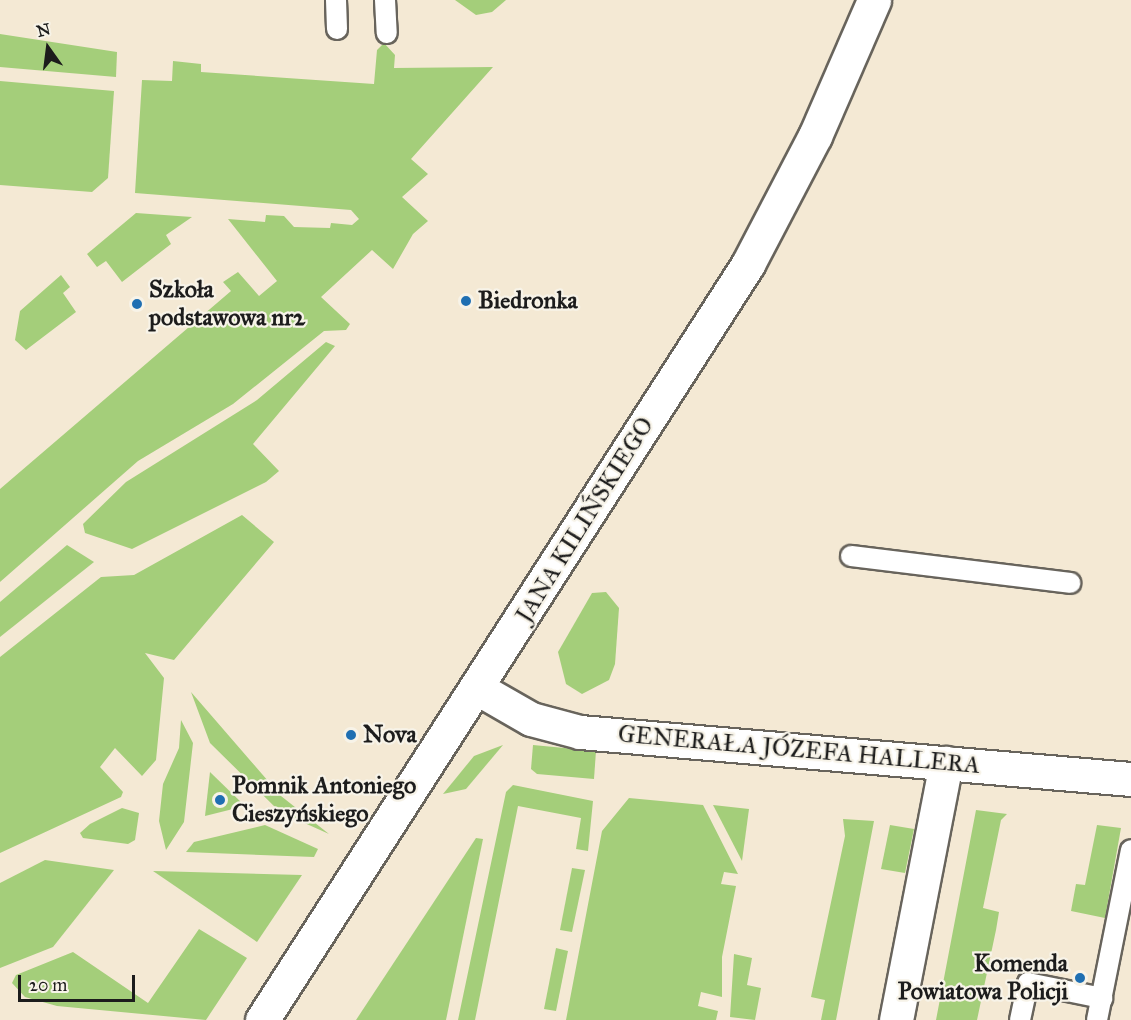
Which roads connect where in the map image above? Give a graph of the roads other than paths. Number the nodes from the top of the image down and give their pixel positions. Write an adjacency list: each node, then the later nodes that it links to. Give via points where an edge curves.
1 (336, 0): 4 (lane)
2 (385, 0): 5 (lane)
3 (874, 0): 8 (street, JANA KILIŃSKIEGO, via 815,136 748,264)
4 (337, 29)
5 (387, 33)
6 (851, 556): 7 (lane)
7 (1070, 583)
8 (477, 688): 9 (street, GENERAŁA JÓZEFA HALLERA, via 531,719 580,732); 13 (street, JANA KILIŃSKIEGO)
9 (946, 762): 10 (street, GENERAŁA JÓZEFA HALLERA); 14 (street)
10 (1131, 779)
11 (1131, 850): 12 (lane)
12 (1102, 998): 15 (lane, via 1028,983); 16 (lane)
13 (262, 1020)
14 (896, 1020)
15 (1020, 1020)
16 (1097, 1020)

